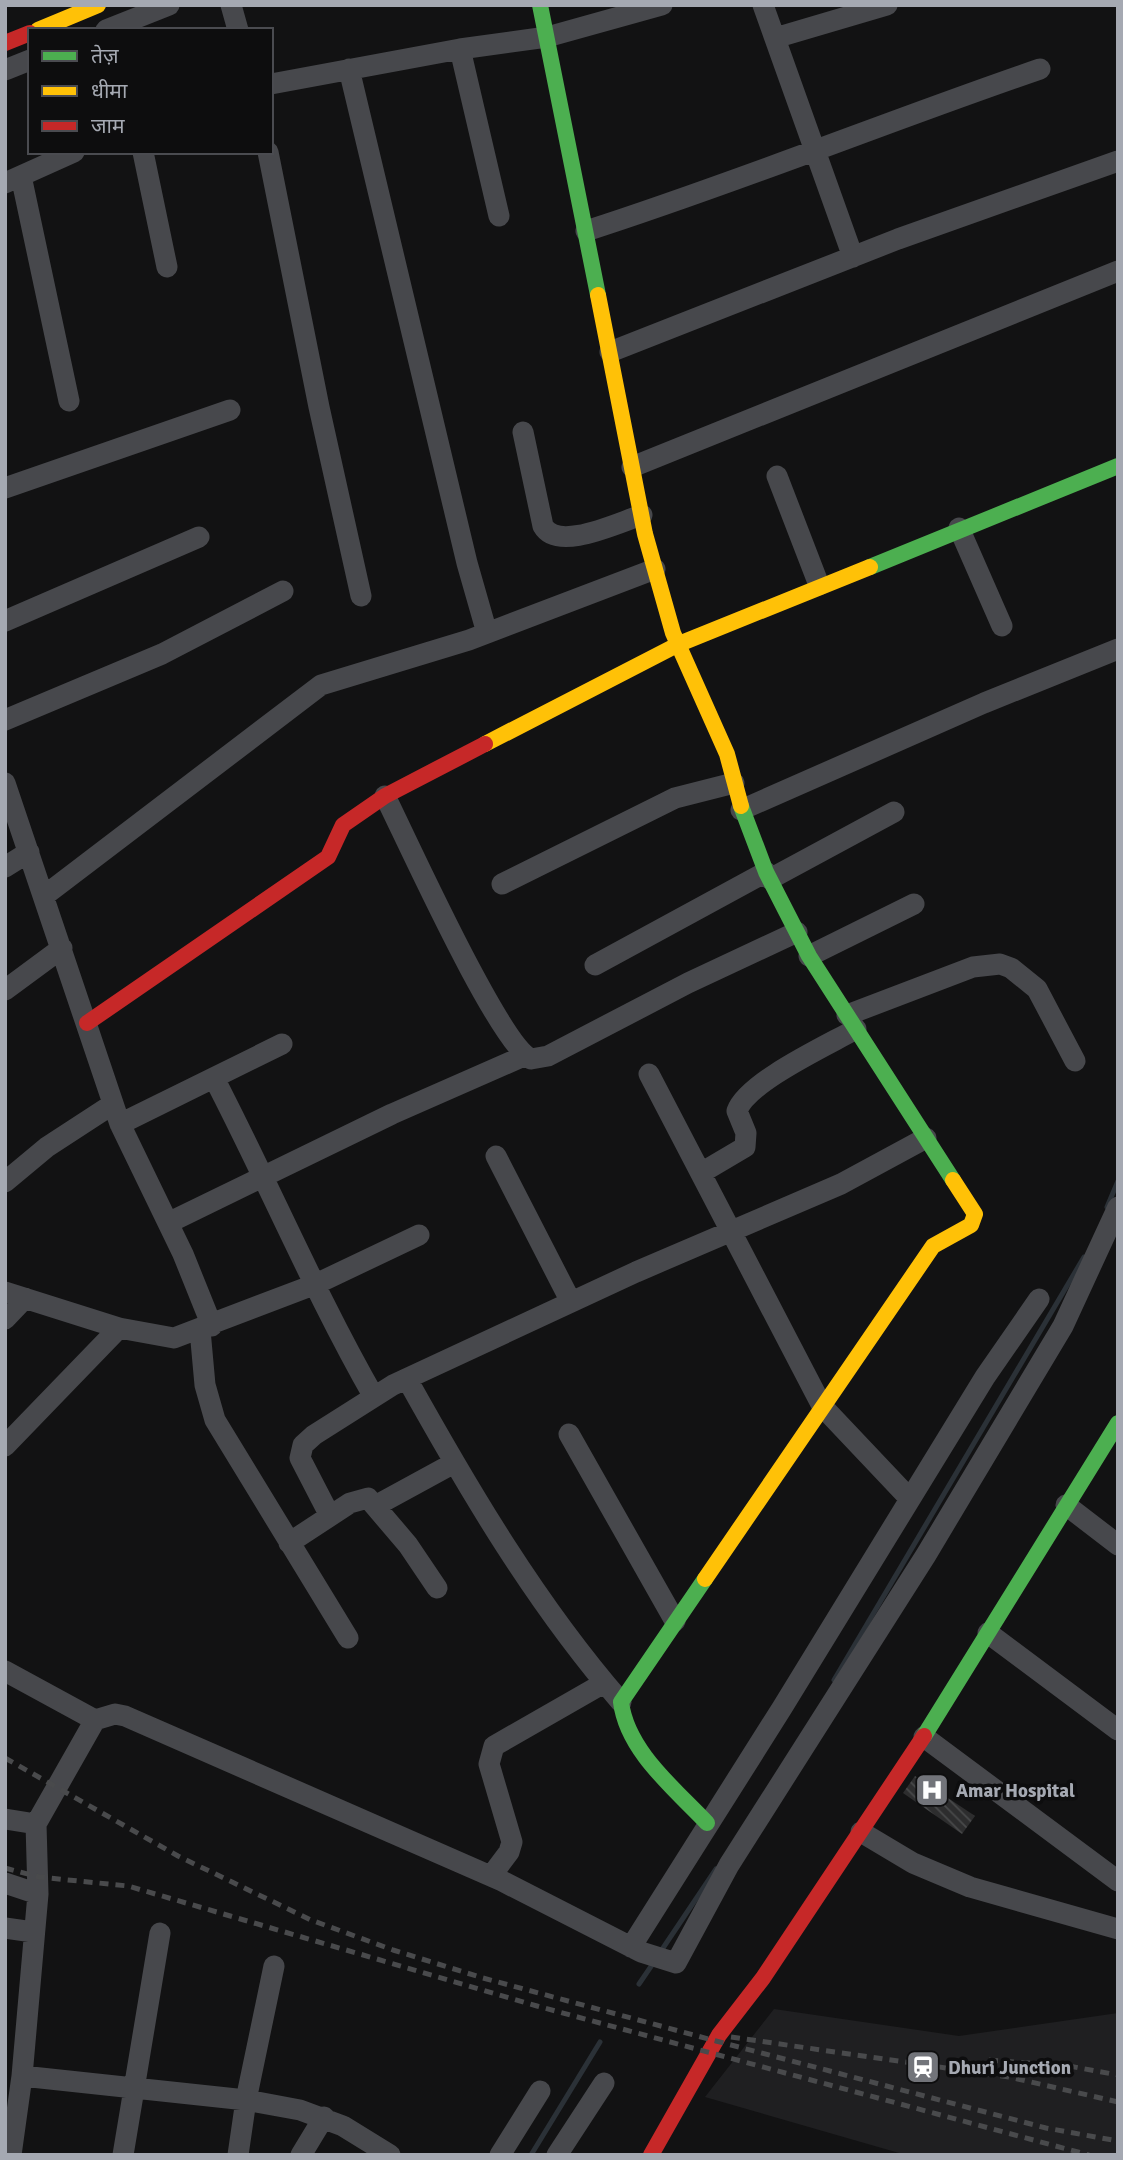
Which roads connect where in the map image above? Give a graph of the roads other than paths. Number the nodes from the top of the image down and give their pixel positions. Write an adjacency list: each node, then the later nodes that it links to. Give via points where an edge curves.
1 (169, 5): 9 (street)
2 (231, 5): 10 (street)
3 (540, 5): 11 (street)
4 (662, 5): 11 (street)
5 (763, 5): 12 (street)
6 (887, 5): 12 (street)
7 (89, 7): 8 (street)
8 (42, 28)
9 (111, 28)
10 (237, 28)
11 (547, 37): 13 (street); 26 (street)
12 (775, 38): 19 (street)
13 (460, 49): 15 (street); 25 (street)
14 (28, 61): 17 (street)
15 (349, 69): 18 (street); 47 (street)
16 (1040, 69): 19 (street)
17 (5, 70)
18 (273, 84)
19 (816, 152): 26 (street); 27 (street)
20 (70, 154): 24 (street)
21 (143, 154): 28 (street)
22 (268, 154): 44 (street)
23 (1117, 162): 27 (street)
24 (13, 180): 31 (street)
25 (499, 216)
26 (586, 232): 30 (street)
27 (853, 257): 30 (street)
28 (167, 267)
29 (1118, 271): 35 (street)
30 (610, 352): 35 (street)
31 (69, 401)
32 (230, 410): 37 (street)
33 (523, 432): 38 (street, via 548,535 571,537)
34 (1118, 466): 39 (street)
35 (632, 467): 38 (street)
36 (776, 476): 42 (street)
37 (5, 488)
38 (642, 515): 41 (street)
39 (959, 528): 42 (street); 46 (street)
40 (199, 537): 45 (street)
41 (655, 569): 47 (street); 48 (street)
42 (819, 585): 48 (street)
43 (284, 591): 50 (street, via 162,654)
44 (361, 596)
45 (5, 621)
46 (1002, 626)
47 (487, 633): 60 (street, via 321,685)
48 (678, 644): 52 (street, via 718,729); 53 (street)
49 (1118, 649): 54 (street)
50 (5, 720)
51 (5, 783): 56 (street)
52 (734, 783): 54 (street); 59 (street, via 675,798)
53 (385, 796): 68 (street, via 343,825 328,857); 70 (street, via 474,975)
54 (741, 810): 58 (street)
55 (894, 812): 58 (street)
56 (29, 852): 57 (street); 60 (street)
57 (5, 867)
58 (768, 876): 62 (street); 65 (street)
59 (502, 884)
60 (44, 896): 63 (street)
61 (914, 904): 64 (street)
62 (797, 932): 64 (street); 70 (street, via 548,1056 539,1060)
63 (62, 948): 66 (street); 68 (street)
64 (809, 956): 67 (street)
65 (595, 965)
66 (5, 990)
67 (851, 1022): 71 (street, via 951,975 1000,964 1037,989); 75 (street); 77 (street, via 746,1097 737,1111 746,1147)
68 (87, 1023): 74 (street)
69 (282, 1044): 73 (street)
70 (524, 1056): 78 (street)
71 (1075, 1061)
72 (649, 1074): 77 (street)
73 (214, 1078): 74 (street); 78 (street)
74 (116, 1114): 79 (street, via 47,1147); 81 (street)
75 (926, 1138): 82 (street, via 841,1184); 93 (street, via 971,1205 975,1219 933,1246)
76 (496, 1156): 87 (street)
77 (701, 1173): 82 (street)
78 (265, 1176): 81 (street); 84 (street)
79 (5, 1182)
80 (1118, 1207): 126 (street, via 1063,1326 926,1555 729,1865 679,1960 668,1962)
81 (168, 1223): 90 (street)
82 (732, 1232): 87 (street); 93 (street)
83 (419, 1235): 84 (street)
84 (316, 1284): 90 (street); 92 (street)
85 (15, 1295): 88 (street); 89 (street)
86 (1039, 1299): 98 (street)
87 (571, 1302): 91 (street)
88 (5, 1319)
89 (119, 1328): 90 (street, via 174,1338); 96 (street)
90 (206, 1328): 102 (street, via 207,1395 215,1420)
91 (407, 1379): 92 (street); 97 (street)
92 (374, 1397): 101 (street, via 314,1435 299,1452)
93 (822, 1406): 98 (street); 105 (street)
94 (1118, 1423): 100 (street)
95 (569, 1434): 105 (street)
96 (5, 1446)
97 (454, 1463): 99 (street); 109 (street, via 540,1598)
98 (910, 1499): 115 (street)
99 (377, 1505): 101 (street, via 360,1498); 104 (street)
100 (1066, 1505): 103 (street); 106 (street)
101 (330, 1516): 102 (street)
102 (289, 1543): 107 (street)
103 (1118, 1545)
104 (437, 1588)
105 (675, 1621): 110 (street)
106 (988, 1633): 112 (street); 113 (street)
107 (348, 1638)
108 (5, 1671): 111 (street)
109 (604, 1683): 110 (street); 118 (street, via 494,1746 489,1763 512,1842)
110 (621, 1702): 115 (street, via 622,1722)
111 (95, 1720): 116 (street); 118 (street, via 125,1716)
112 (1118, 1730)
113 (924, 1737): 117 (street); 119 (street)
114 (5, 1819): 116 (street)
115 (707, 1823): 126 (street)
116 (36, 1824): 121 (street)
117 (861, 1832): 123 (street, via 913,1863 970,1887); 141 (street, via 719,2035)
118 (491, 1876): 126 (street)
119 (1118, 1881)
120 (5, 1883): 121 (street)
121 (38, 1894): 124 (street)
122 (5, 1928): 124 (street)
123 (1118, 1929)
124 (33, 1932): 128 (street)
125 (160, 1933): 130 (street)
126 (636, 1949)
127 (274, 1966): 132 (street)
128 (22, 2076): 130 (street); 134 (street)
129 (604, 2083): 140 (street)
130 (132, 2090): 132 (street); 135 (street)
131 (540, 2091): 139 (street)
132 (246, 2100): 133 (street); 136 (street)
133 (324, 2117): 137 (street); 138 (street)
134 (10, 2155)
135 (123, 2155)
136 (238, 2155)
137 (301, 2155)
138 (390, 2155)
139 (500, 2155)
140 (556, 2155)
141 (651, 2155)

